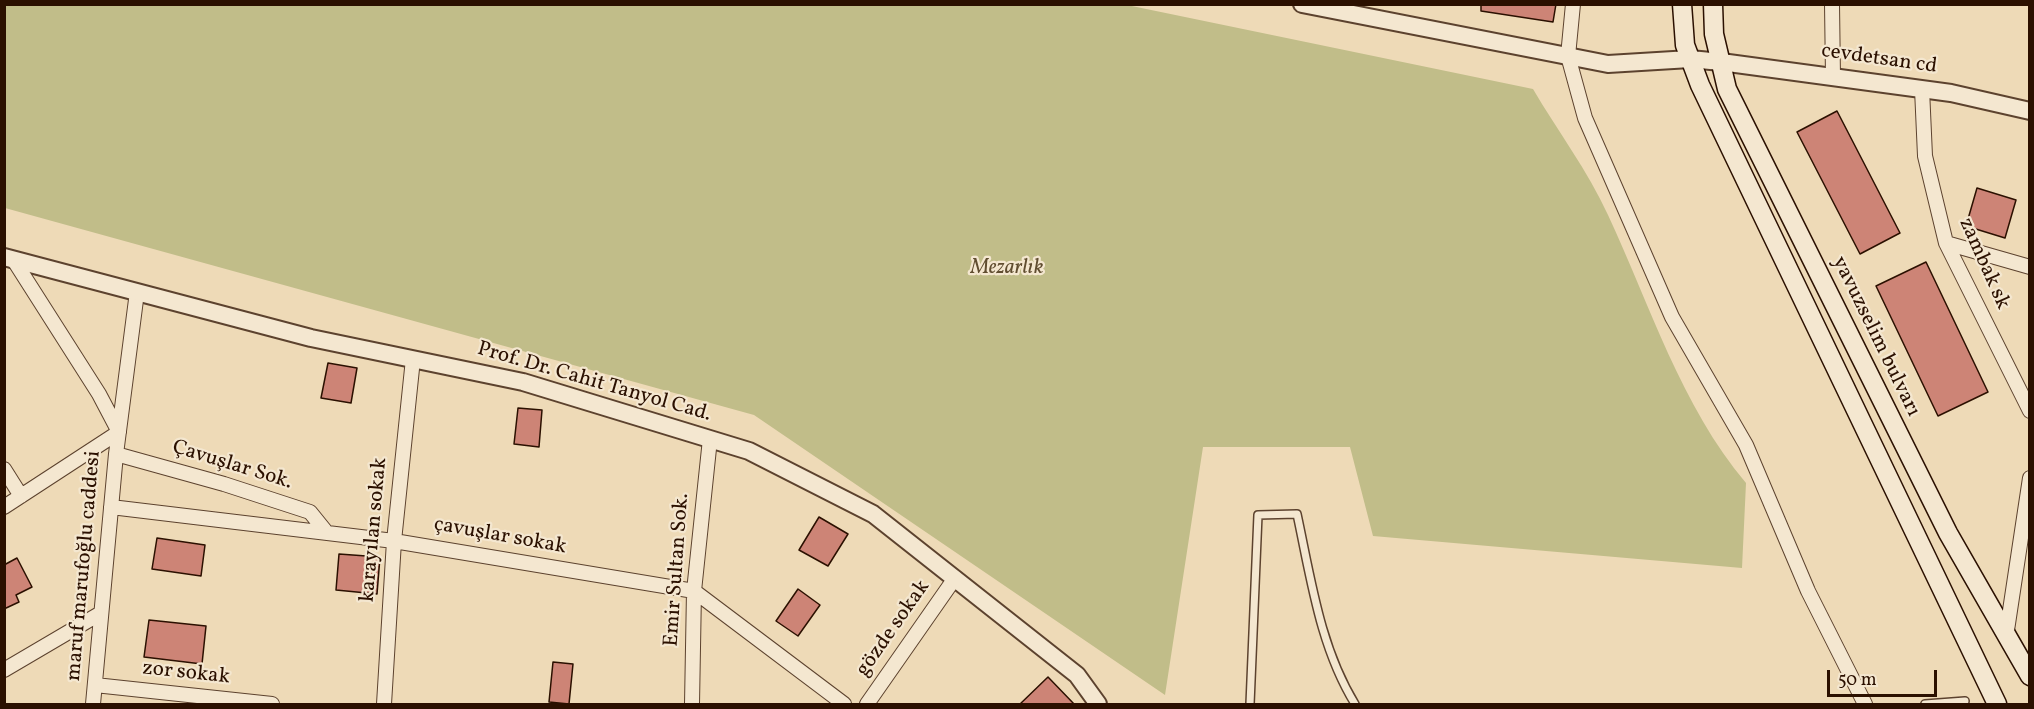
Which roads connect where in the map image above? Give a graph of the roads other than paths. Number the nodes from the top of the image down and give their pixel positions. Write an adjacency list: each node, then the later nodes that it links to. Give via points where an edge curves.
1 (1302, 4): 6 (street, cevdetsan cd)
2 (1573, 4): 6 (street)
3 (1682, 4): 7 (main road)
4 (1713, 4): 8 (main road, yavuzselim bulvarı, via 1714,34)
5 (1832, 4): 9 (street)
6 (1568, 56): 7 (street, cevdetsan cd, via 1608,64); 45 (street, via 1585,118 1672,317 1746,445 1808,591)
7 (1690, 59): 8 (street, cevdetsan cd); 47 (main road)
8 (1721, 62): 9 (street, cevdetsan cd); 31 (main road, yavuzselim bulvarı, via 1727,89 1871,381)
9 (1833, 77): 10 (street, cevdetsan cd)
10 (1922, 89): 11 (street, cevdetsan cd); 12 (street, zambak sk, via 1925,156)
11 (2030, 111)
12 (1946, 243): 14 (street); 17 (street, zambak sk)
13 (9, 258): 15 (street, Prof. Dr. Cahit Tanyol Cad.); 18 (street, maruf marufoğlu caddesi, via 99,394)
14 (2030, 267)
15 (137, 292): 16 (street, Prof. Dr. Cahit Tanyol Cad., via 311,338); 18 (street, maruf marufoğlu caddesi)
16 (413, 359): 19 (street, Prof. Dr. Cahit Tanyol Cad., via 523,382); 27 (street, karayılan sokak)
17 (2030, 411)
18 (119, 432): 20 (street, maruf marufoğlu caddesi); 23 (street)
19 (710, 439): 28 (street, Prof. Dr. Cahit Tanyol Cad., via 749,451 873,514); 29 (street, Emir Sultan Sok.)
20 (116, 454): 25 (street, maruf marufoğlu caddesi); 26 (street, Çavuşlar Sok., via 310,512)
21 (4, 469): 23 (street)
22 (2030, 478): 31 (street)
23 (21, 496): 24 (street)
24 (4, 507)
25 (111, 507): 26 (street, çavuşlar sokak); 30 (street, maruf marufoğlu caddesi)
26 (327, 533): 27 (street, çavuşlar sokak)
27 (394, 541): 29 (street, çavuşlar sokak); 39 (street, karayılan sokak)
28 (955, 578): 42 (street, gözde sokak); 43 (street, Prof. Dr. Cahit Tanyol Cad., via 1077,675)
29 (694, 591): 40 (street, Emir Sultan Sok.); 41 (street, çavuşlar sokak)
30 (101, 613): 32 (street); 34 (street, maruf marufoğlu caddesi)
31 (2006, 639): 33 (main road, yavuzselim bulvarı)
32 (4, 670)
33 (2030, 676)
34 (95, 686): 37 (street, maruf marufoğlu caddesi); 38 (street, zor sokak)
35 (1965, 701): 46 (lane)
36 (1247, 704): 44 (lane, via 1258,515 1297,514 1321,624 1339,676)
37 (93, 705)
38 (272, 705)
39 (384, 705)
40 (692, 705)
41 (844, 705)
42 (867, 705)
43 (1098, 705)
44 (1355, 705)
45 (1865, 705)
46 (1926, 705)
47 (1996, 705)

